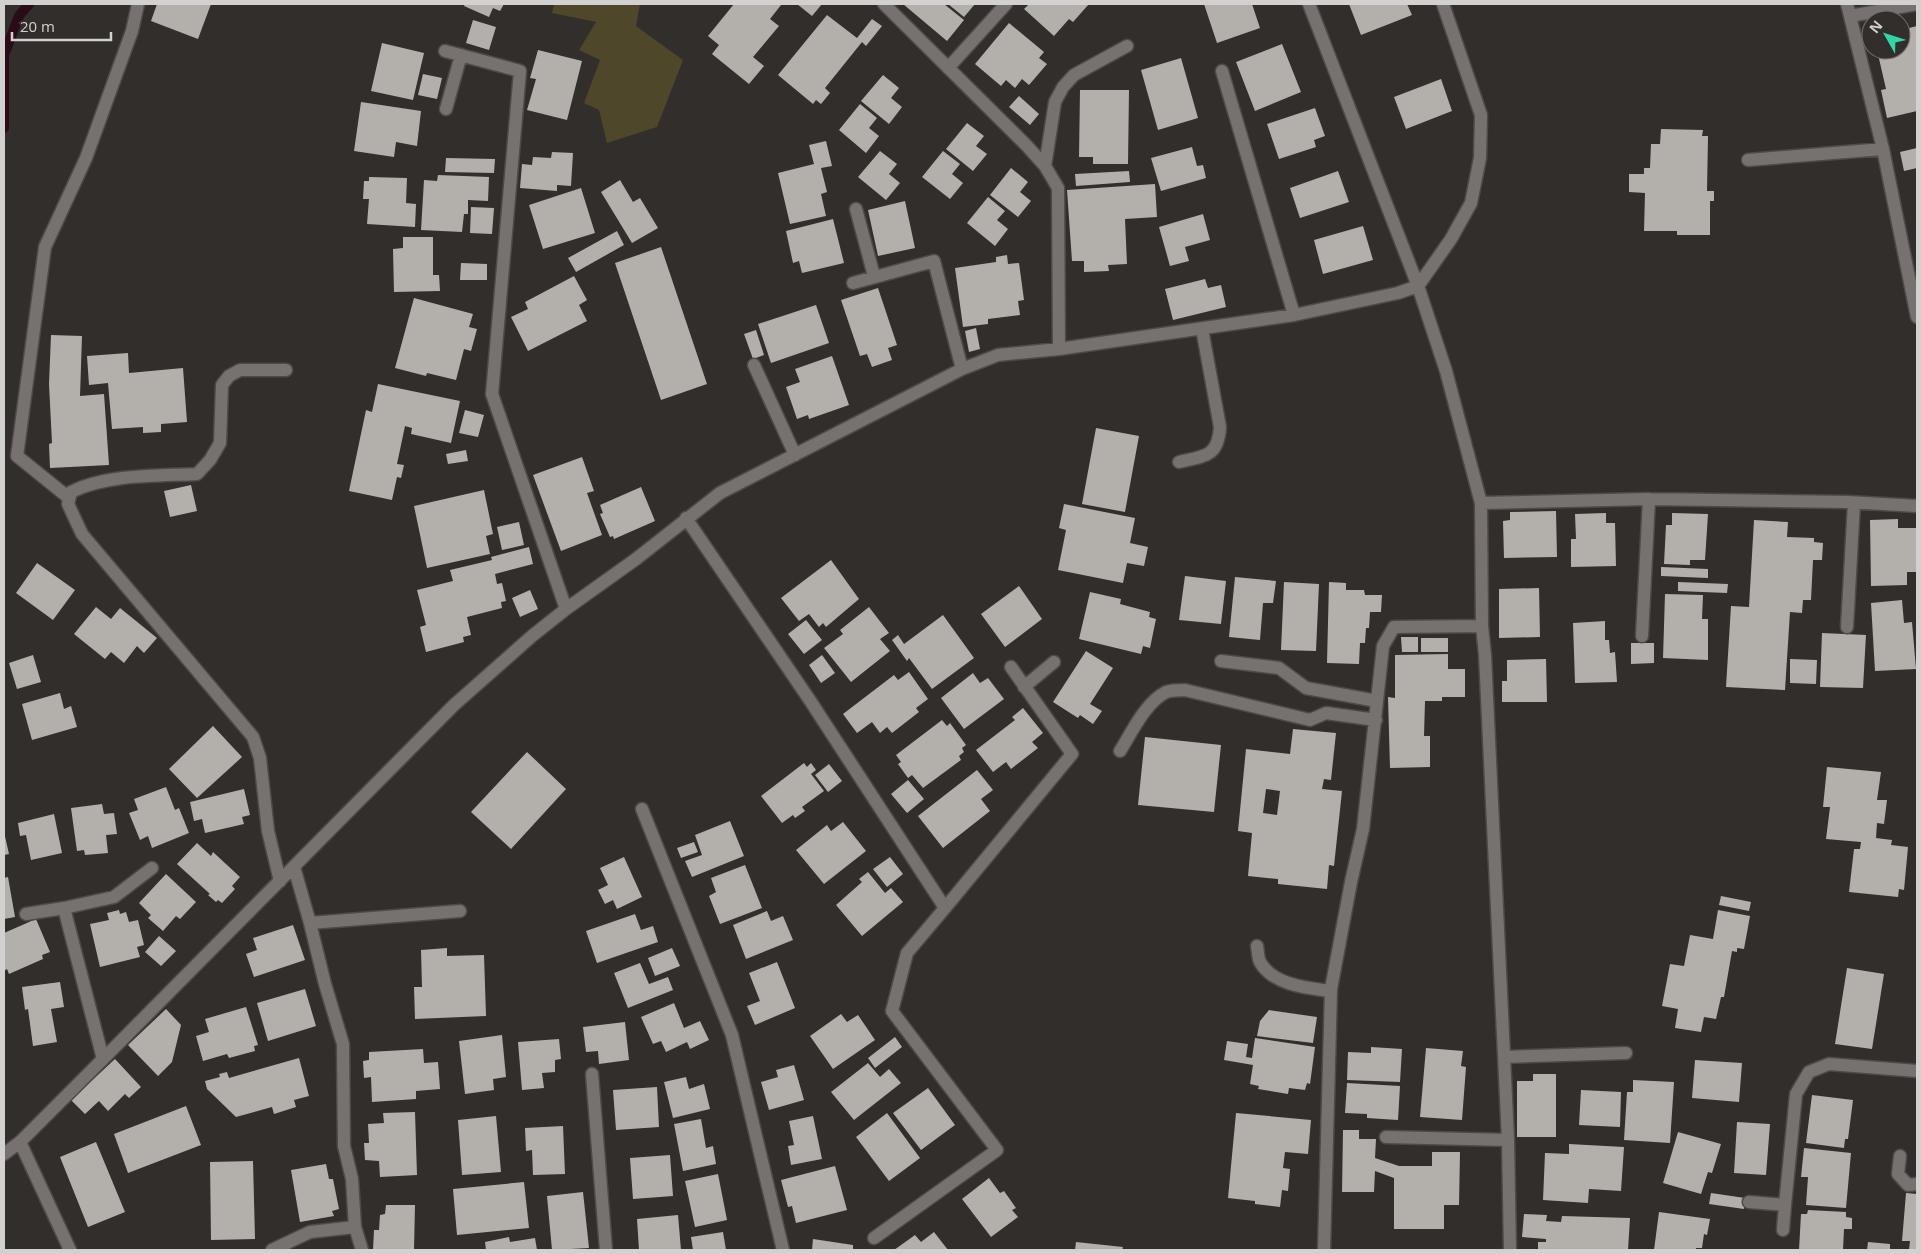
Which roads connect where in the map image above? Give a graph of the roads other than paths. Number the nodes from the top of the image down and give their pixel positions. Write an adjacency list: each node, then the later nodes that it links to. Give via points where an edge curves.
1 (138, 4): 30 (street, via 132,31 86,158 45,247 17,456)
2 (884, 4): 11 (street)
3 (1006, 4): 11 (street)
4 (1309, 4): 20 (street)
5 (1443, 4): 20 (street, via 1481,115 1480,158 1471,203 1451,239)
6 (1917, 4): 7 (street)
7 (1848, 10): 14 (street)
8 (1127, 46): 16 (street, via 1074,75 1063,87 1055,102)
9 (445, 51): 10 (street)
10 (461, 56): 13 (street); 36 (street, via 520,71 492,394)
11 (948, 68): 16 (street)
12 (1222, 71): 21 (street)
13 (446, 109)
14 (1882, 149): 15 (street); 22 (street)
15 (1748, 160)
16 (1045, 166): 24 (street, via 1058,188)
17 (856, 209): 18 (street)
18 (874, 276): 19 (street); 26 (street, via 934,260)
19 (853, 282)
20 (1418, 286): 21 (street); 32 (street, via 1446,371)
21 (1294, 315): 23 (street)
22 (1917, 318)
23 (1202, 328): 24 (street); 29 (street, via 1220,427 1219,442 1211,452)
24 (1058, 349): 26 (street, via 998,356)
25 (754, 364): 28 (street)
26 (962, 369): 28 (street)
27 (286, 370): 30 (street, via 240,370 229,376 222,385 220,443 197,474 91,484 72,492)
28 (795, 455): 35 (street, via 720,493)
29 (1179, 462)
30 (69, 498): 50 (street, via 68,504 82,534 253,737 260,758 268,830)
31 (1649, 499): 32 (street); 33 (street); 39 (street)
32 (1481, 503): 37 (street)
33 (1854, 503): 34 (street); 38 (street)
34 (1917, 506)
35 (686, 518): 36 (street); 52 (street)
36 (566, 609): 48 (street, via 454,705)
37 (1482, 626): 44 (street, via 1394,627 1383,646); 59 (street)
38 (1847, 627)
39 (1642, 636)
40 (1222, 661): 44 (street, via 1279,668 1306,688)
41 (1054, 662): 43 (street)
42 (1011, 667): 43 (street)
43 (1024, 687): 52 (street, via 1072,754)
44 (1378, 702): 45 (street)
45 (1376, 720): 46 (street, via 1326,713 1310,720 1176,690 1156,699); 57 (street, via 1363,829)
46 (1120, 751)
47 (642, 809): 78 (street, via 732,1035)
48 (294, 866): 50 (street); 55 (street)
49 (152, 868): 51 (street, via 114,897)
50 (280, 881): 60 (street)
51 (64, 908): 54 (street); 60 (street)
52 (945, 908): 73 (street, via 907,953 892,1012 997,1150)
53 (460, 911): 55 (street)
54 (26, 914)
55 (310, 923): 71 (street, via 324,984 343,1044 344,1146 352,1179)
56 (1257, 946): 57 (street, via 1259,961 1283,981)
57 (1330, 991): 79 (street)
58 (1626, 1053): 59 (street)
59 (1504, 1057): 64 (street)
60 (103, 1059): 65 (street)
61 (1917, 1071): 70 (street, via 1829,1064 1809,1072 1796,1094)
62 (592, 1074): 77 (street)
63 (1386, 1138): 64 (street)
64 (1508, 1140): 80 (street)
65 (20, 1142): 66 (street); 74 (street)
66 (4, 1154)
67 (1900, 1156): 68 (street, via 1898,1174 1908,1185)
68 (1917, 1184)
69 (1749, 1202): 70 (street)
70 (1785, 1205): 72 (street)
71 (355, 1227): 75 (street, via 310,1232); 76 (street)
72 (1783, 1230)
73 (874, 1238)
74 (70, 1250)
75 (272, 1250)
76 (362, 1250)
77 (606, 1250)
78 (783, 1250)
79 (1324, 1250)
80 (1510, 1250)

